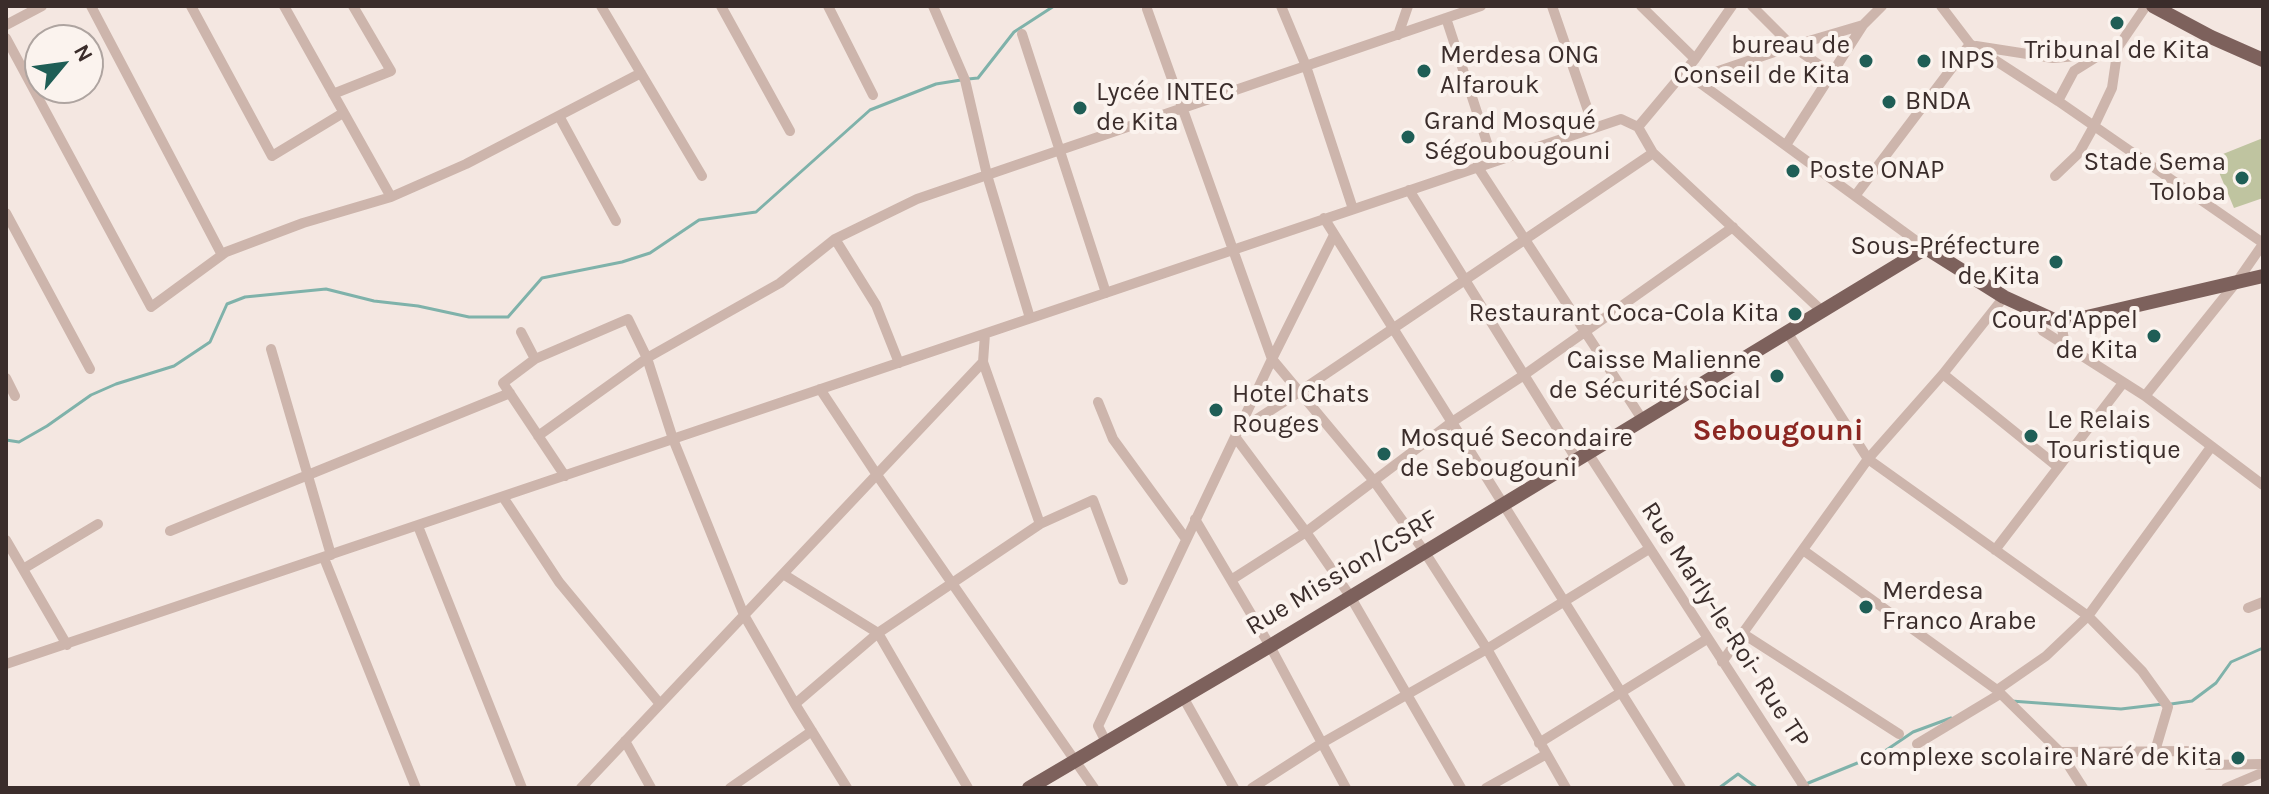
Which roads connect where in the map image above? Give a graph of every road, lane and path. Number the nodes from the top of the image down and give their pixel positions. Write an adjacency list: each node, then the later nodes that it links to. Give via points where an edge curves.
1 (42, 6): 24 (street)
2 (91, 6): 72 (street)
3 (191, 6): 44 (street, via 272,156)
4 (284, 6): 40 (street)
5 (353, 6): 40 (street, via 391,71)
6 (601, 6): 37 (street)
7 (721, 6): 49 (street)
8 (828, 6): 41 (street)
9 (933, 6): 55 (street, via 962,70)
10 (1281, 6): 35 (street)
11 (1408, 6): 27 (street)
12 (1481, 6): 23 (street)
13 (1552, 6): 48 (street)
14 (1641, 6): 33 (street)
15 (1732, 6): 33 (street)
16 (1752, 6): 30 (street)
17 (1882, 6): 25 (street)
18 (1941, 6): 29 (street)
19 (2146, 6): 31 (street)
20 (2153, 6): 22 (main road)
21 (1147, 9): 43 (street)
22 (2173, 12): 34 (main road, via 2211,37)
23 (1446, 18): 27 (street); 53 (street)
24 (6, 25)
25 (1863, 25): 30 (street); 38 (street)
26 (1022, 34): 51 (street)
27 (1398, 35): 35 (street)
28 (6, 38): 72 (street, via 151,307)
29 (1970, 44): 32 (street, via 2053,58); 42 (street); 59 (street)
30 (1792, 46): 38 (street); 39 (street)
31 (2118, 47): 32 (street); 46 (street, via 2112,88)
32 (2102, 54): 42 (street, via 2074,71)
33 (1695, 59): 36 (street)
34 (2263, 60)
35 (1306, 66): 43 (street); 61 (street)
36 (1685, 72): 39 (street); 47 (street)
37 (641, 73): 45 (street); 56 (street)
38 (1831, 73): 50 (street)
39 (1695, 79): 50 (street)
40 (333, 94): 44 (street)
41 (873, 95)
42 (2058, 101): 46 (street)
43 (1183, 108): 51 (street); 71 (street)
44 (343, 113): 60 (street)
45 (559, 116): 60 (street); 64 (street)
46 (2094, 126): 57 (street, via 2079,153); 69 (street)
47 (1638, 127): 48 (street, via 1621,119); 52 (street)
48 (1594, 128): 53 (street)
49 (790, 131)
50 (1786, 145): 59 (street)
51 (1060, 151): 55 (street); 76 (street)
52 (1653, 153): 65 (street); 68 (street)
53 (1493, 161): 54 (street)
54 (1477, 166): 58 (street); 68 (street)
55 (987, 175): 67 (street, via 917,199); 80 (street)
56 (702, 176)
57 (2055, 176)
58 (1409, 190): 61 (street); 74 (street, Rue Marly-le-Roi- Rue TP)
59 (1855, 196): 70 (street)
60 (391, 197): 72 (street)
61 (1353, 209): 63 (street)
62 (6, 213): 94 (street)
63 (1324, 218): 66 (street); 71 (street)
64 (616, 221)
65 (1733, 227): 79 (street); 84 (street)
66 (1334, 235): 82 (street); 91 (street)
67 (835, 239): 89 (street, via 780,283); 93 (street, via 876,305)
68 (1525, 239): 74 (street); 84 (street)
69 (2263, 243): 75 (street)
70 (1926, 248): 77 (main road); 79 (main road, Rue Mission/CSRF)
71 (1233, 249): 76 (street); 91 (street)
72 (222, 255)
73 (2263, 276): 75 (main road)
74 (1464, 279): 82 (street); 96 (street, Rue Marly-le-Roi- Rue TP)
75 (2238, 280): 81 (main road); 103 (street)
76 (1106, 293): 80 (street)
77 (2004, 297): 78 (main road); 95 (street)
78 (2029, 309): 81 (main road); 87 (street, via 2043,331)
79 (1822, 311): 85 (main road, Rue Mission/CSRF)
80 (1030, 318): 86 (street)
81 (2061, 323): 87 (street)
82 (1393, 327): 100 (street); 106 (street)
83 (521, 332): 90 (street)
84 (1585, 332): 96 (street); 105 (street)
85 (1787, 332): 105 (main road, Rue Mission/CSRF); 112 (street)
86 (985, 334): 92 (street); 93 (street)
87 (2065, 345): 98 (street)
88 (271, 349): 114 (street)
89 (647, 358): 90 (street, via 628,319); 108 (street); 109 (street)
90 (535, 359): 101 (street, via 503,383)
91 (1272, 359): 100 (street); 107 (street)
92 (983, 362): 115 (street); 123 (street)
93 (899, 363): 99 (street)
94 (90, 369)
95 (1943, 374): 112 (street); 113 (street)
96 (1524, 375): 106 (street); 111 (street, Rue Marly-le-Roi- Rue TP)
97 (6, 378): 102 (street)
98 (2123, 383): 103 (street); 113 (street)
99 (820, 389): 109 (street); 115 (street)
100 (1299, 392): 107 (street); 117 (street)
101 (510, 393): 108 (street); 114 (street)
102 (15, 396)
103 (2145, 396): 110 (street)
104 (1098, 402): 127 (street, via 1113,439)
105 (1642, 419): 111 (main road, Rue Mission/CSRF)
106 (1452, 422): 117 (street); 120 (street)
107 (1238, 434): 121 (street); 126 (street)
108 (538, 436): 116 (street)
109 (673, 439): 116 (street); 143 (street)
110 (2211, 447): 118 (street); 144 (street)
111 (1582, 457): 120 (main road, Rue Mission/CSRF); 129 (street, Rue Marly-le-Roi- Rue TP)
112 (1868, 459): 130 (street); 131 (street)
113 (2058, 467): 131 (street)
114 (307, 475): 125 (street); 133 (street)
115 (877, 475): 135 (street); 138 (street)
116 (565, 476): 119 (street)
117 (1374, 481): 126 (street); 132 (street)
118 (2263, 485)
119 (503, 497): 124 (street); 157 (street, via 559,582)
120 (1503, 503): 132 (main road, Rue Mission/CSRF); 140 (street)
121 (1195, 519): 127 (street); 137 (street)
122 (98, 524): 134 (street)
123 (1040, 524): 136 (street, via 1093,500); 138 (street)
124 (418, 526): 133 (street); 173 (street)
125 (170, 531)
126 (1306, 532): 137 (street); 139 (street)
127 (1186, 539): 162 (street, via 1098,726)
128 (6, 540): 134 (street)
129 (1649, 549): 140 (street); 147 (street, Rue Marly-le-Roi- Rue TP)
130 (1803, 550): 146 (street); 154 (street)
131 (1995, 550): 144 (street)
132 (1424, 551): 139 (main road, Rue Mission/CSRF); 150 (street)
133 (328, 556): 148 (street); 172 (street)
134 (23, 569): 148 (street)
135 (783, 574): 143 (street); 145 (street)
136 (1123, 580)
137 (1231, 580): 149 (street)
138 (953, 583): 145 (street); 169 (street)
139 (1350, 596): 149 (main road, Rue Mission/CSRF); 156 (street)
140 (1565, 601): 150 (street); 153 (street)
141 (2263, 602): 142 (street)
142 (2248, 608)
143 (744, 615): 157 (street); 158 (street)
144 (2088, 616): 154 (street); 166 (street, via 2142,671 2168,707)
145 (878, 633): 158 (street); 178 (street)
146 (1742, 633): 151 (street); 160 (street)
147 (1707, 639): 151 (street, Rue Marly-le-Roi- Rue TP); 153 (street)
148 (67, 645): 152 (street)
149 (1270, 646): 155 (main road, Rue Mission/CSRF); 163 (street)
150 (1487, 649): 156 (street); 164 (street)
151 (1722, 662): 171 (street, Rue Marly-le-Roi- Rue TP)
152 (6, 664)
153 (1621, 692): 164 (street); 187 (street)
154 (1998, 692): 165 (street); 167 (street)
155 (1183, 697): 162 (main road, Rue Mission/CSRF); 181 (street)
156 (1407, 697): 163 (street); 184 (street)
157 (660, 704): 161 (street)
158 (795, 704): 159 (street)
159 (812, 731): 176 (street); 177 (street)
160 (1899, 734)
161 (625, 741): 174 (street); 175 (street)
162 (1106, 742): 169 (main road, Rue Mission/CSRF)
163 (1322, 743): 182 (street); 183 (street)
164 (1539, 743): 168 (street)
165 (1917, 744)
166 (2155, 751): 167 (street); 170 (street, via 2187,751 2208,765)
167 (2060, 752): 188 (street)
168 (1545, 755): 185 (street); 186 (street)
169 (1075, 760): 179 (main road, Rue Mission/CSRF); 180 (street)
170 (2260, 771): 189 (street)
171 (1802, 784)
172 (416, 788)
173 (522, 788)
174 (581, 788)
175 (651, 788)
176 (730, 788)
177 (847, 788)
178 (968, 788)
179 (1029, 788)
180 (1094, 788)
181 (1234, 788)
182 (1252, 788)
183 (1346, 788)
184 (1461, 788)
185 (1486, 788)
186 (1566, 788)
187 (1681, 788)
188 (2083, 788)
189 (2226, 788)

